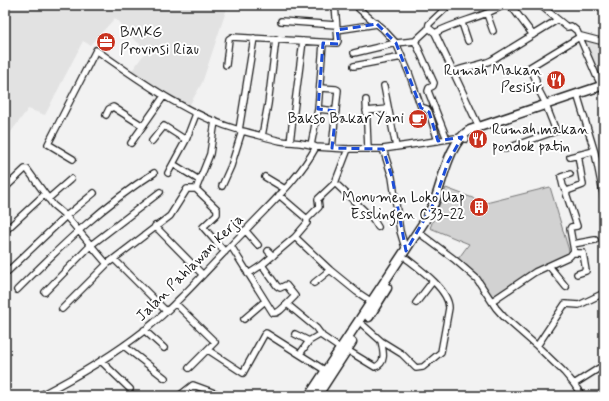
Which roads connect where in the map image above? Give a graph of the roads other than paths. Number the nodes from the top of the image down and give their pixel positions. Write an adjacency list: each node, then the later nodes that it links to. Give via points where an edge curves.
1 (335, 5): 12 (street)
2 (504, 5): 7 (street)
3 (508, 5): 16 (street)
4 (540, 5): 8 (street)
5 (448, 6): 13 (street, via 429,24)
6 (359, 9): 11 (street)
7 (487, 14): 10 (street); 14 (street)
8 (557, 20): 16 (street); 17 (street, via 567,27 571,26)
9 (281, 21): 12 (street)
10 (462, 23): 15 (street); 22 (street)
11 (377, 24): 12 (street); 25 (street)
12 (337, 27): 24 (street, via 338,43)
13 (428, 29): 15 (street); 21 (street)
14 (493, 31)
15 (435, 33): 30 (street)
16 (533, 35): 30 (street, via 484,64)
17 (581, 36): 23 (street); 32 (street); 37 (street, via 529,68)
18 (254, 38): 19 (street); 28 (street, via 230,38); 47 (street)
19 (276, 39): 20 (street); 48 (street)
20 (303, 41): 24 (street); 54 (street)
21 (415, 41): 25 (street); 50 (street, via 434,83 428,91)
22 (468, 41)
23 (604, 42)
24 (324, 43): 33 (street, Jalan Pahlawan Kerja)
25 (396, 43): 26 (street); 27 (street)
26 (354, 53)
27 (402, 57): 29 (street); 53 (street, via 422,107 428,110)
28 (226, 66)
29 (354, 66)
30 (453, 72): 46 (street)
31 (384, 86): 38 (street)
32 (603, 87): 35 (highway); 37 (highway)
33 (320, 88): 39 (street, Jalan Pahlawan Kerja); 40 (street, via 337,90)
34 (164, 96): 42 (street); 45 (street); 66 (street, via 96,50 48,144)
35 (578, 97): 37 (highway); 63 (street)
36 (366, 100): 41 (street)
37 (547, 106): 46 (highway); 49 (highway); 62 (street, via 556,131)
38 (388, 108): 41 (street); 57 (street)
39 (318, 109): 40 (street); 56 (street, Jalan Pahlawan Kerja)
40 (336, 111): 58 (street)
41 (366, 111): 60 (street)
42 (196, 114): 44 (street); 51 (street)
43 (106, 115): 45 (street, via 112,107)
44 (216, 121): 47 (street); 74 (street, via 210,154)
45 (143, 126): 55 (street)
46 (479, 127): 49 (highway, via 470,130)
47 (240, 130): 48 (street); 76 (street, via 231,166)
48 (262, 136): 54 (street)
49 (464, 138): 50 (street); 93 (highway, via 434,213); 103 (highway, via 453,150 430,209)
50 (447, 139): 53 (street)
51 (186, 140): 52 (street, via 164,126); 67 (street)
52 (152, 141)
53 (438, 141): 57 (street)
54 (290, 142): 56 (street)
55 (131, 143)
56 (314, 146): 58 (street); 79 (street, Jalan Pahlawan Kerja, via 304,167)
57 (396, 147): 61 (street)
58 (332, 148): 59 (street)
59 (348, 149): 60 (street); 75 (street)
60 (368, 149): 61 (street)
61 (383, 149): 103 (street, via 392,177 400,231)
62 (504, 149)
63 (594, 151): 64 (street); 68 (street)
64 (578, 155): 65 (street); 81 (street, via 583,185)
65 (570, 157)
66 (73, 159)
67 (173, 164): 70 (street); 74 (street)
68 (601, 165): 85 (street)
69 (154, 173): 92 (street)
70 (168, 173)
71 (570, 174): 81 (street, via 561,177)
72 (265, 178): 79 (street)
73 (72, 179): 84 (street)
74 (199, 180): 78 (street)
75 (335, 183): 87 (street, via 318,199 319,207); 89 (street, via 373,219)
76 (222, 186)
77 (5, 188): 84 (street, via 26,168)
78 (196, 189): 88 (street, via 188,189 170,215); 101 (street, via 217,209 217,214 203,227)
79 (285, 189): 83 (street, Jalan Pahlawan Kerja)
80 (160, 192): 97 (street)
81 (567, 192): 96 (street, via 577,226 570,229)
82 (94, 193): 86 (street)
83 (279, 195): 87 (street); 90 (street, Jalan Pahlawan Kerja)
84 (46, 196): 86 (street); 91 (street)
85 (604, 198)
86 (66, 216): 92 (street); 110 (street)
87 (307, 219): 94 (street, via 307,223)
88 (155, 226): 105 (street); 114 (street)
89 (378, 227)
90 (245, 230): 98 (street); 99 (street, Jalan Pahlawan Kerja)
91 (5, 231)
92 (78, 231): 97 (street); 118 (street)
93 (422, 235): 103 (highway); 122 (street, via 468,271)
94 (296, 237): 104 (street); 109 (street)
95 (596, 240): 96 (street)
96 (573, 244): 102 (street)
97 (91, 245): 106 (street); 119 (street)
98 (258, 245)
99 (230, 246): 101 (street, Jalan Pahlawan Kerja); 112 (street)
100 (268, 251): 104 (street)
101 (225, 252): 114 (street, Jalan Pahlawan Kerja)
102 (573, 253): 108 (street); 113 (street, via 583,253 586,266 586,272)
103 (407, 255): 111 (highway); 115 (street)
104 (273, 256): 107 (street)
105 (114, 259): 106 (street); 128 (street)
106 (107, 264): 127 (street)
107 (262, 265): 112 (street); 126 (street, via 277,286 286,286 295,296)
108 (549, 266): 117 (street); 122 (street, via 535,272)
109 (330, 270): 116 (street); 123 (street)
110 (6, 272)
111 (395, 272): 123 (highway); 130 (highway)
112 (248, 274): 121 (street)
113 (577, 274)
114 (203, 275): 124 (street, Jalan Pahlawan Kerja)
115 (434, 281): 125 (street); 135 (street, via 449,304 441,352 418,369 402,354)
116 (314, 283)
117 (566, 287)
118 (17, 290)
119 (45, 292)
120 (604, 293): 137 (street, via 579,305 565,304)
121 (265, 301): 126 (street, via 274,313); 129 (street)
122 (492, 301): 137 (street, via 504,317)
123 (372, 302): 139 (highway)
124 (175, 303): 128 (street, Jalan Pahlawan Kerja); 140 (street, via 214,342)
125 (416, 303)
126 (287, 304): 133 (street)
127 (62, 309)
128 (166, 311): 131 (street, Jalan Pahlawan Kerja)
129 (244, 320)
130 (363, 325): 135 (street); 139 (highway)
131 (144, 330): 136 (street, Jalan Pahlawan Kerja); 138 (street)
132 (295, 334): 134 (street)
133 (321, 334): 134 (street); 139 (street)
134 (309, 341): 141 (street)
135 (381, 341): 139 (street, via 384,351 379,366)
136 (124, 346): 142 (street, Jalan Pahlawan Kerja); 146 (street)
137 (537, 346): 147 (street)
138 (164, 348)
139 (344, 349): 145 (highway); 154 (highway)
140 (208, 350): 141 (street, via 243,372 265,334); 144 (street)
141 (300, 354): 145 (street)
142 (101, 361): 148 (street); 150 (street, Jalan Pahlawan Kerja)
143 (604, 365): 147 (street)
144 (189, 368)
145 (326, 371): 153 (highway)
146 (165, 378)
147 (574, 384): 155 (street)
148 (130, 389)
149 (211, 394): 151 (street, via 193,385); 152 (street)
150 (39, 396)
151 (179, 396)
152 (223, 396)
153 (309, 396)
154 (317, 396)
155 (582, 396)

